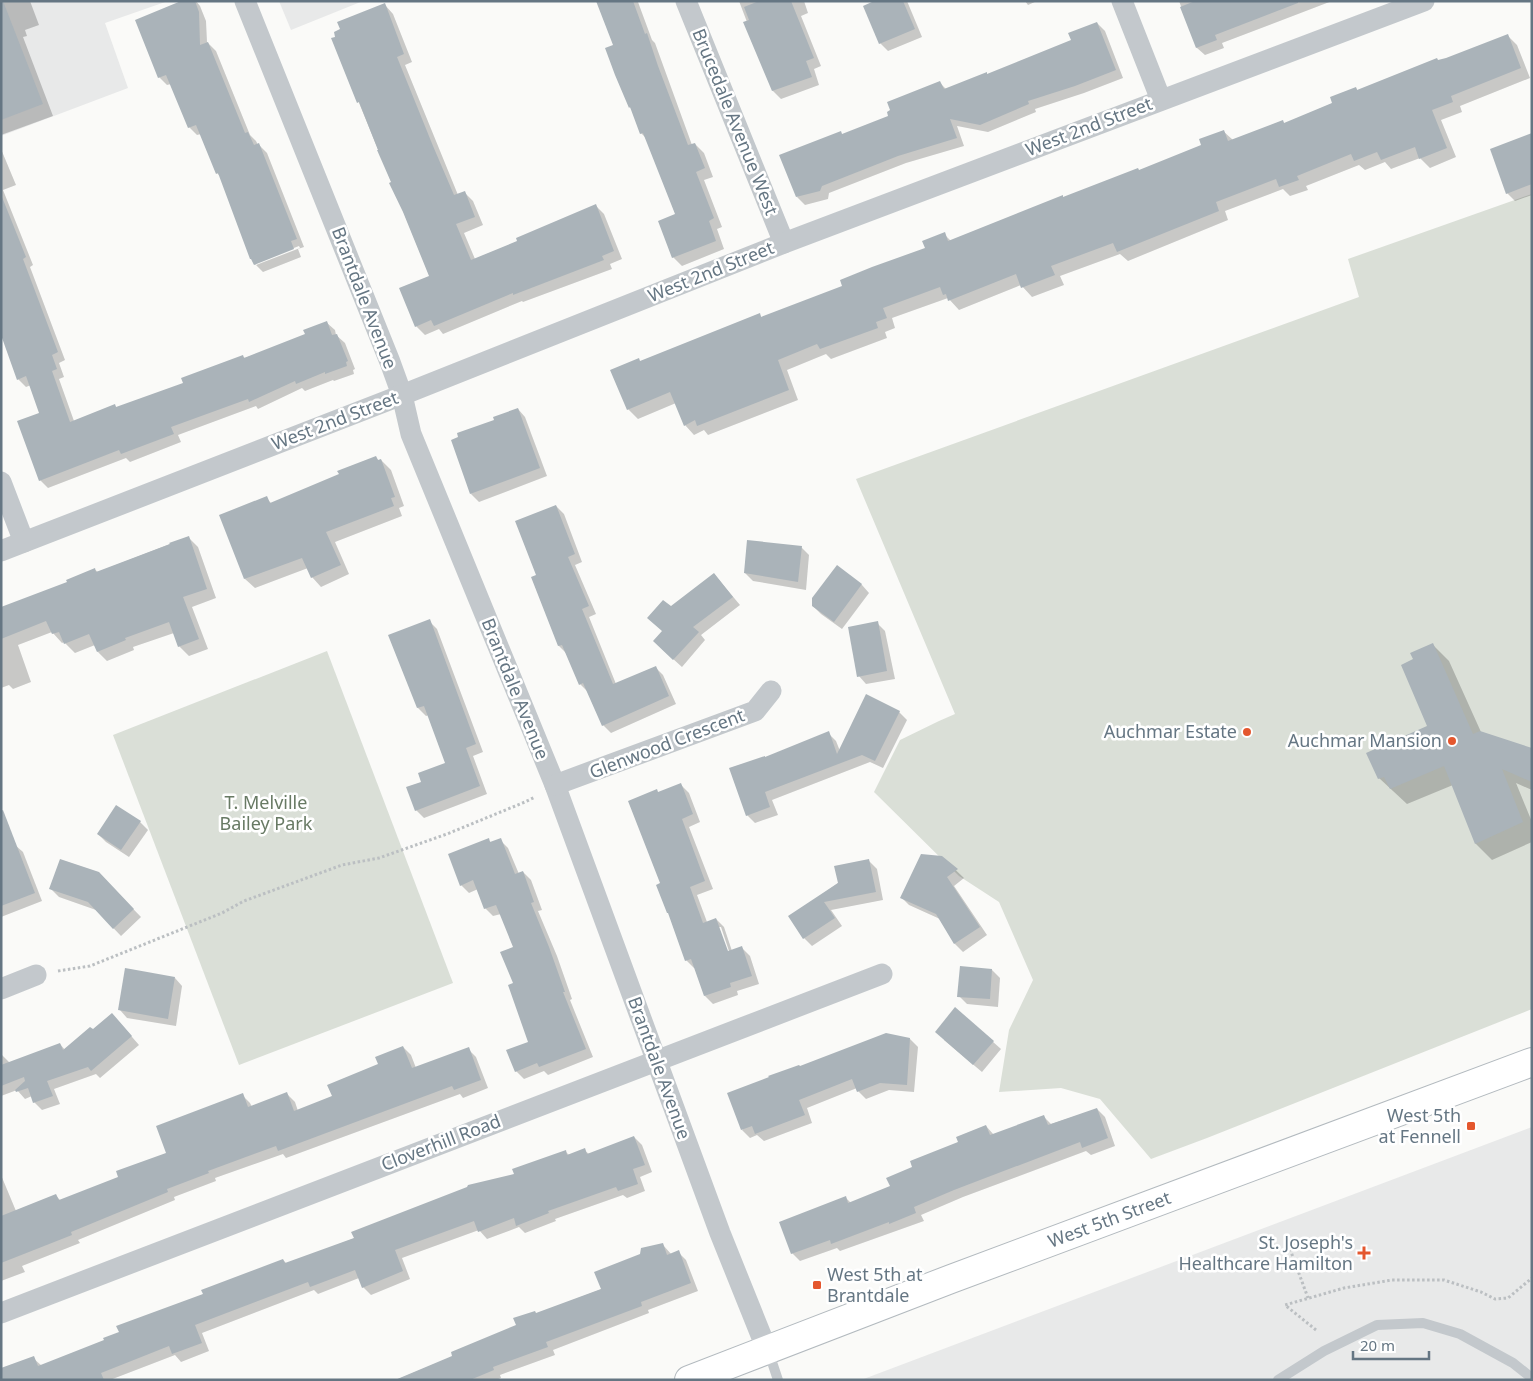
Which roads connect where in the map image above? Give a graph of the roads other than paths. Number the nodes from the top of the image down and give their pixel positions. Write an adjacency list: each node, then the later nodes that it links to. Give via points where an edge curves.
1 (245, 1): 7 (street, Brantdale Avenue)
2 (686, 1): 6 (street, Brucedale Avenue West)
3 (1122, 1): 5 (street)
4 (1424, 1): 5 (street, West 2nd Street)
5 (1161, 100): 6 (street, West 2nd Street)
6 (784, 242): 7 (street, West 2nd Street)
7 (402, 395): 9 (street, West 2nd Street); 12 (street, Brantdale Avenue, via 411,434)
8 (1, 482): 9 (street)
9 (24, 542): 10 (street, West 2nd Street)
10 (1, 551)
11 (771, 691): 12 (street, Glenwood Crescent, via 755,711)
12 (555, 786): 16 (street, Brantdale Avenue)
13 (882, 974): 16 (street, Cloverhill Road)
14 (36, 975): 15 (street)
15 (1, 989)
16 (656, 1060): 18 (street, Cloverhill Road); 19 (street, Brantdale Avenue, via 720,1233)
17 (1532, 1062): 19 (main road, West 5th Street)
18 (1, 1313)
19 (768, 1350): 21 (main road, West 5th Street); 22 (lane, Brantdale Avenue)
20 (1532, 1378): 23 (lane, via 1513,1363 1460,1334 1423,1323 1377,1325 1324,1351)
21 (689, 1380)
22 (778, 1380)
23 (1278, 1380)

